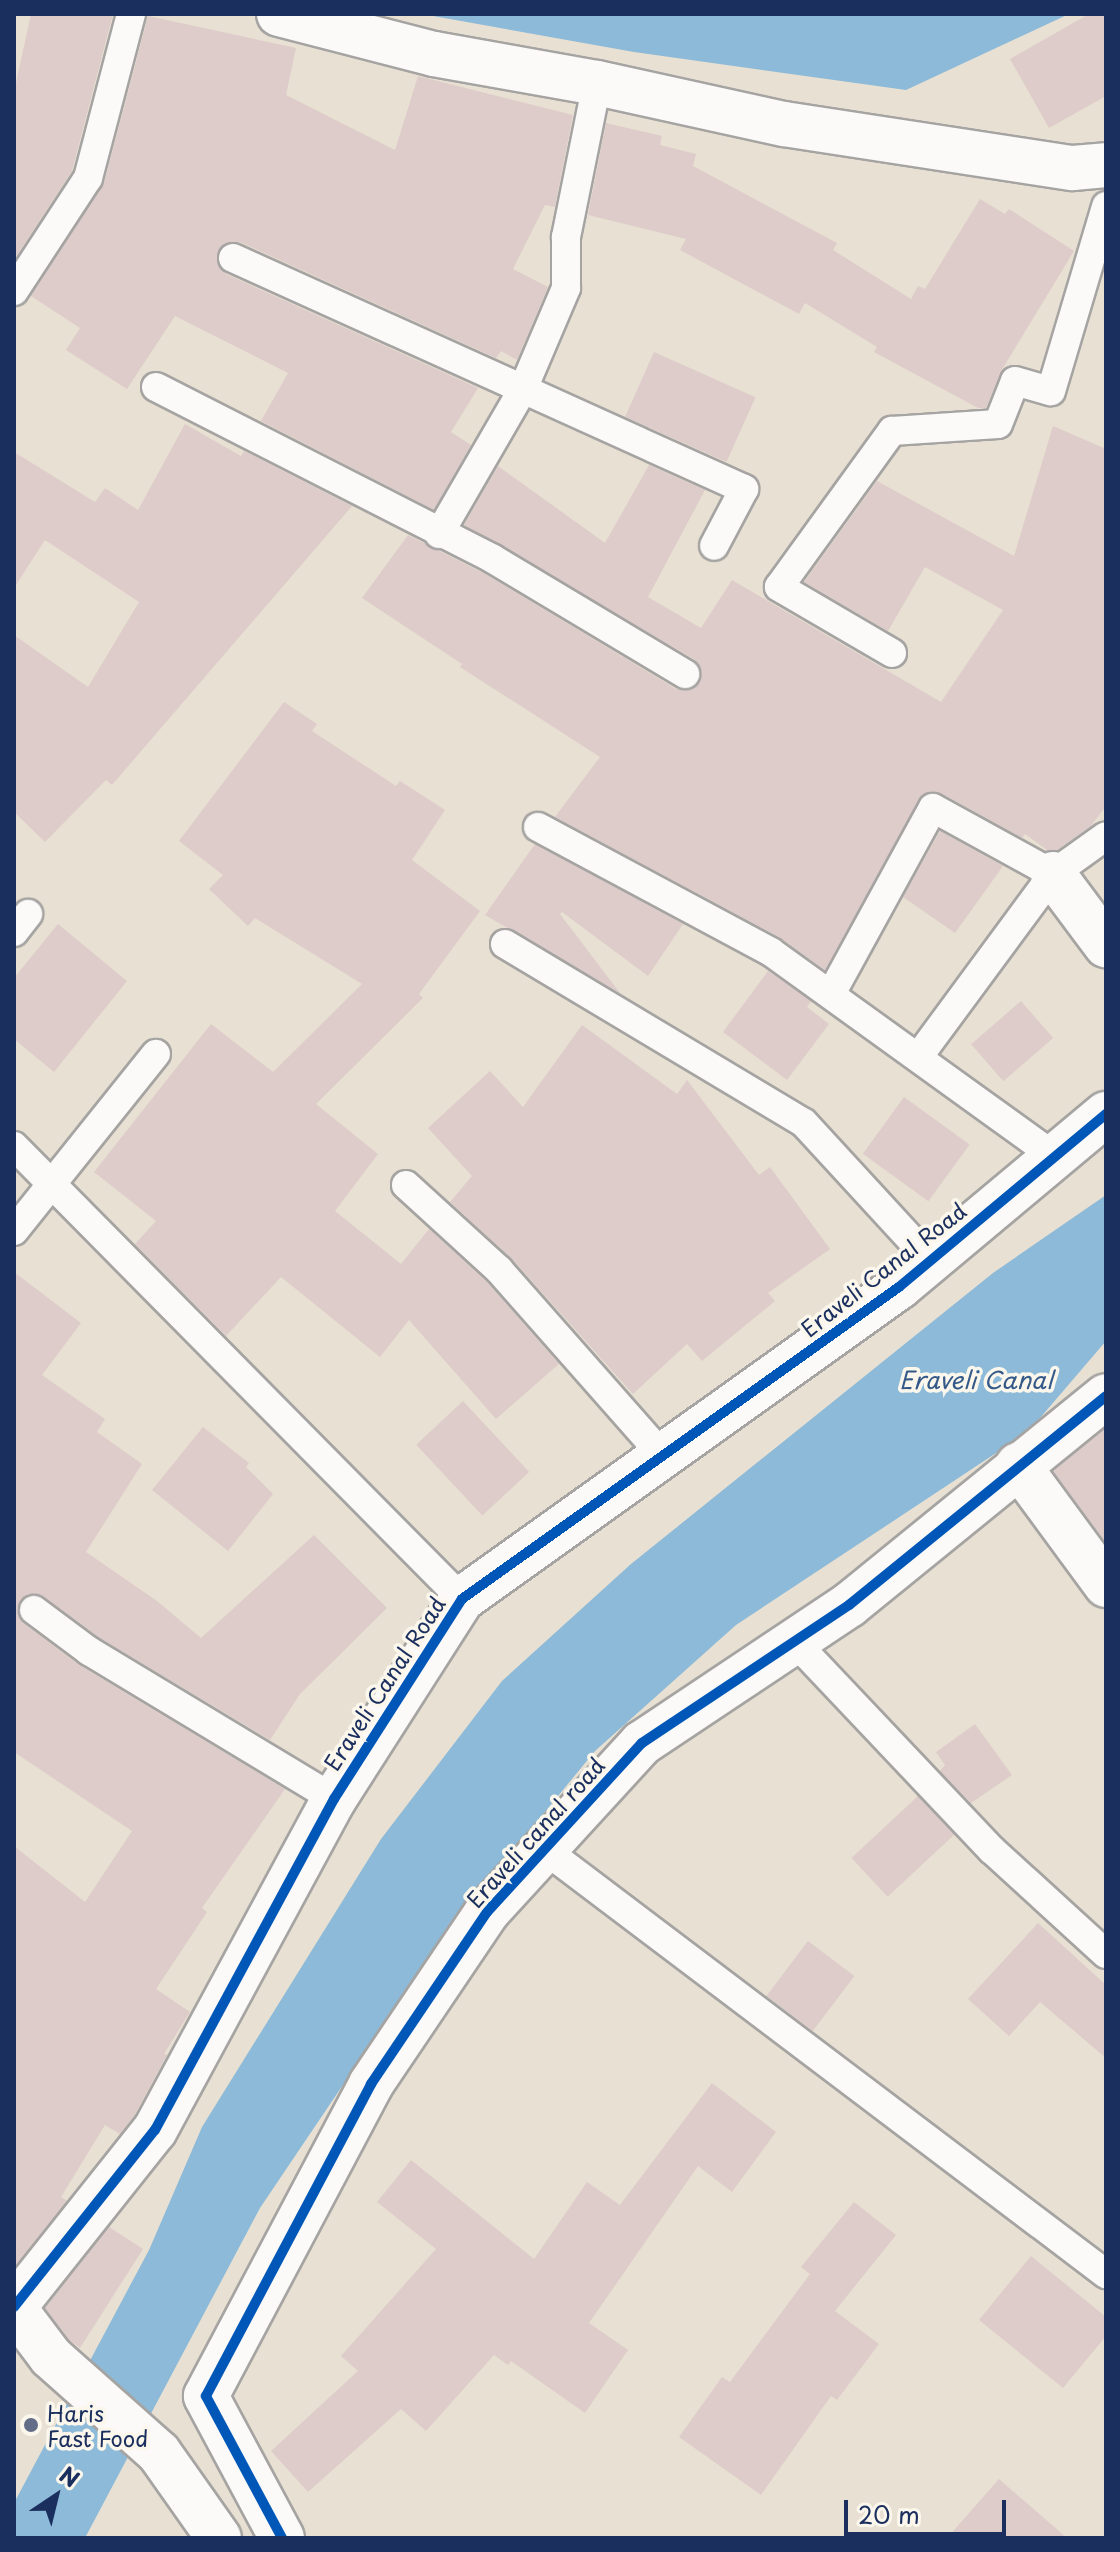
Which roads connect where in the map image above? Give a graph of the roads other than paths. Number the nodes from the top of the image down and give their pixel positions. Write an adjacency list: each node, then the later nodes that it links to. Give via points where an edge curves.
1 (131, 14): 7 (lane, via 88,178)
2 (279, 14): 3 (street, via 434,54)
3 (597, 83): 4 (street, via 784,124 1073,168); 9 (lane, via 566,237 566,288)
4 (1106, 165)
5 (1106, 206): 12 (lane, via 1051,391 1015,381 998,424 892,431 779,587)
6 (233, 258): 9 (lane)
7 (14, 291)
8 (156, 387): 10 (lane)
9 (523, 389): 10 (lane); 11 (lane, via 744,489)
10 (439, 534): 13 (lane, via 493,559)
11 (714, 546)
12 (892, 653)
13 (685, 674)
14 (538, 827): 19 (lane, via 771,952)
15 (1106, 836): 16 (lane)
16 (1053, 874): 18 (street); 19 (lane, via 933,808); 21 (lane)
17 (505, 944): 28 (lane, via 804,1123)
18 (1106, 945)
19 (831, 994): 21 (lane)
20 (156, 1054): 25 (lane)
21 (919, 1056): 24 (lane)
22 (1106, 1114): 24 (street, Eraveli Canal Road)
23 (14, 1146): 25 (lane)
24 (1054, 1156): 28 (street, Eraveli Canal Road)
25 (52, 1185): 27 (lane); 33 (lane)
26 (406, 1185): 30 (lane, via 499,1270)
27 (14, 1231)
28 (931, 1261): 30 (street, Eraveli Canal Road)
29 (1106, 1396): 31 (street, Eraveli canal road)
30 (663, 1456): 33 (street, Eraveli Canal Road)
31 (1018, 1465): 32 (street); 35 (street, Eraveli canal road, via 849,1605)
32 (1106, 1585)
33 (462, 1599): 36 (street, Eraveli Canal Road)
34 (34, 1610): 36 (lane, via 89,1651)
35 (795, 1642): 37 (street, Eraveli canal road, via 642,1743); 38 (lane, via 992,1850)
36 (334, 1799): 40 (street, Eraveli Canal Road, via 155,2130)
37 (544, 1849): 39 (lane); 42 (street, Eraveli canal road, via 487,1912 371,2084 206,2396)
38 (1106, 1954)
39 (1106, 2274)
40 (14, 2308): 41 (street, via 51,2357 159,2453)
41 (219, 2538)
42 (282, 2538)

